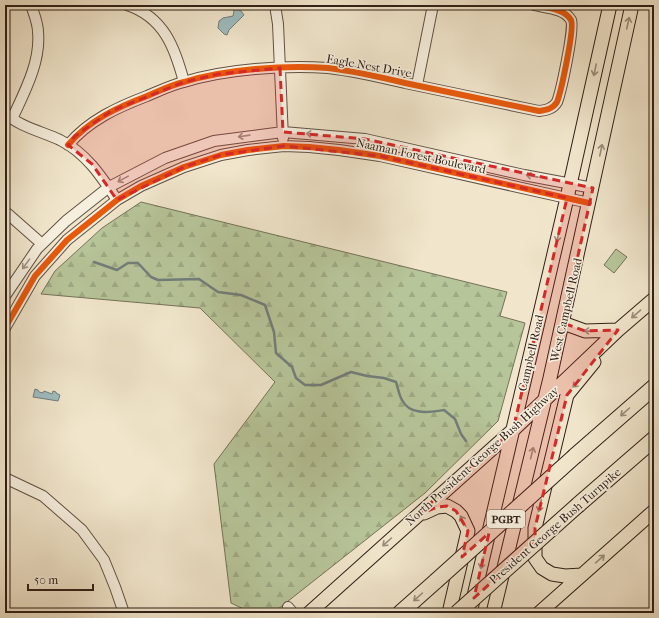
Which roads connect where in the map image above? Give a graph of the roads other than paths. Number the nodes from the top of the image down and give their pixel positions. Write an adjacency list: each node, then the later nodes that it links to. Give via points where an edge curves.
1 (31, 5): 11 (street, via 38,31 36,60 24,94)
2 (127, 5): 9 (street, via 153,19 166,34 173,46)
3 (275, 5): 8 (street)
4 (433, 5): 10 (street)
5 (534, 5): 10 (street, Eagle Nest Drive, via 567,14 572,21 557,102 551,108 539,111)
6 (610, 5): 17 (main road, West Campbell Road, one-way to 17)
7 (632, 5): 19 (main road, West Campbell Road, one-way to 7)
8 (280, 68): 9 (street, Eagle Nest Drive, via 218,74); 10 (street, Eagle Nest Drive, via 328,68); 12 (street)
9 (184, 82): 13 (street, Eagle Nest Drive, via 111,111 75,136)
10 (417, 85)
11 (8, 116): 13 (street)
12 (283, 132): 14 (street); 15 (street, Naaman Forest Boulevard, one-way to 12, via 365,139); 18 (street, Naaman Forest Boulevard, one-way to 18, via 214,141 165,158)
13 (68, 145): 18 (street, via 92,164)
14 (284, 146): 16 (street, Naaman Forest Boulevard); 21 (street, Naaman Forest Boulevard, via 221,155 184,167)
15 (424, 152): 16 (street, via 391,155); 17 (street, Naaman Forest Boulevard, one-way to 15)
16 (388, 158): 20 (street, Naaman Forest Boulevard)
17 (570, 183): 19 (street, Naaman Forest Boulevard); 20 (main road, West Campbell Road)
18 (109, 187): 21 (street); 24 (street, Naaman Forest Boulevard)
19 (592, 188): 22 (main road, West Campbell Road)
20 (567, 198): 22 (street, Naaman Forest Boulevard); 27 (main road, West Campbell Road, one-way to 27)
21 (117, 200): 29 (street, Naaman Forest Boulevard, via 67,240 35,276)
22 (589, 203): 28 (main road, West Campbell Road)
23 (5, 214): 24 (street)
24 (42, 244): 25 (street, Naaman Forest Boulevard, one-way to 25)
25 (5, 296)
26 (654, 299): 30 (main road, North President George Bush Highway, one-way to 30)
27 (543, 300): 33 (main road, Campbell Road)
28 (563, 323): 30 (main road, one-way to 28, via 585,331); 32 (main road, West Campbell Road)
29 (5, 328)
30 (618, 330): 32 (main road, North President George Bush Highway); 38 (main road, one-way to 38, via 567,395 535,528 536,558 542,568 552,574 565,576)
31 (654, 387): 41 (highway, PGBT, one-way to 41, bridge)
32 (545, 399): 33 (main road, North President George Bush Highway); 45 (main road, West Campbell Road, one-way to 32)
33 (513, 430): 37 (main road, North President George Bush Highway); 44 (main road, one-way to 44)
34 (654, 439): 43 (highway, President George Bush Turnpike, bridge)
35 (5, 478): 39 (street, via 43,496 82,530 104,560)
36 (654, 511): 38 (main road, one-way to 36)
37 (416, 516): 40 (main road, North President George Bush Highway, one-way to 40); 42 (main road, one-way to 37, via 468,531 461,516 447,506 436,507)
38 (582, 574): 46 (main road)
39 (124, 613)
40 (309, 613)
41 (400, 613)
42 (449, 613)
43 (457, 613)
44 (470, 613)
45 (493, 613)
46 (539, 613)

